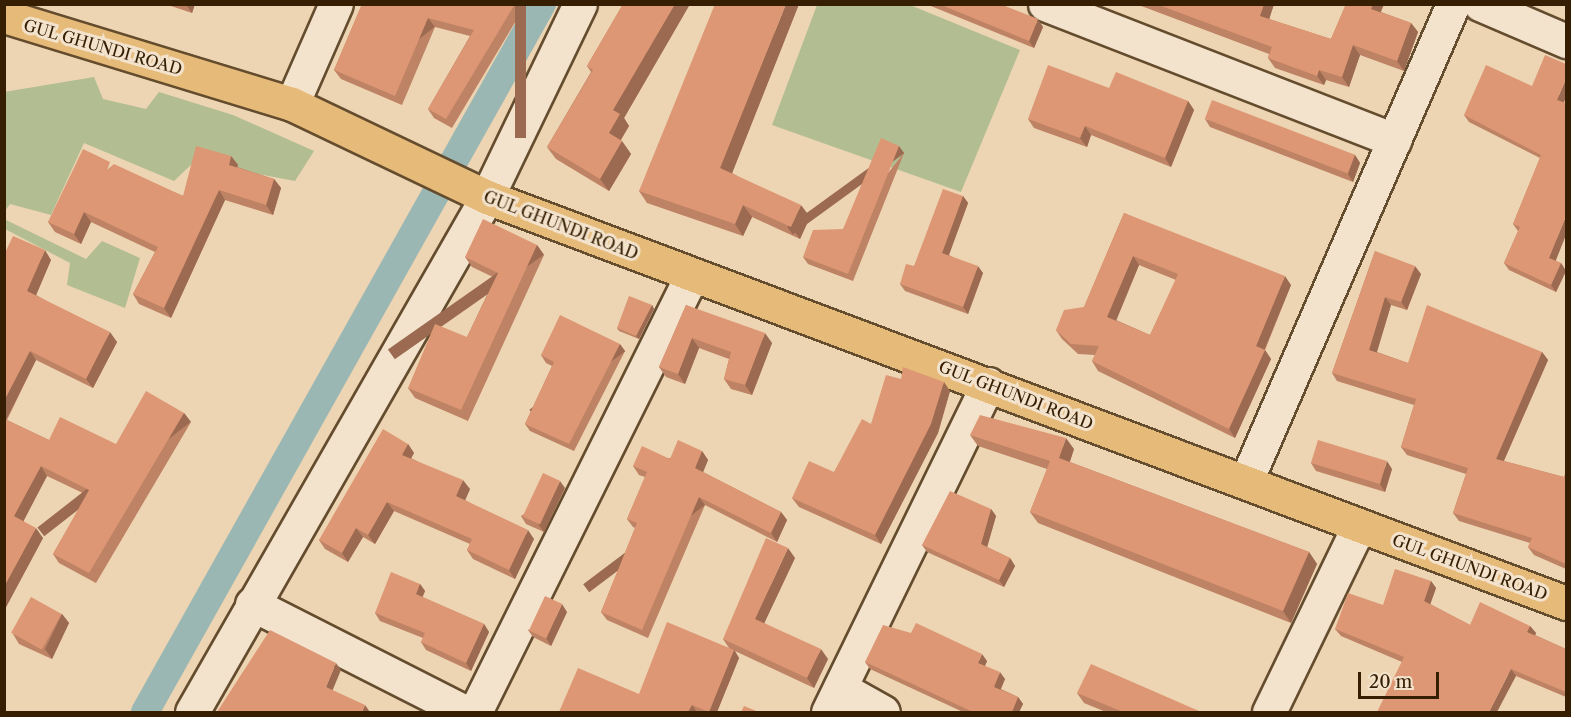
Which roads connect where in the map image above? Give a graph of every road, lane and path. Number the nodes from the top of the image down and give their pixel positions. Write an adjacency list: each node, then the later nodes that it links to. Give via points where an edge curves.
1 (336, 4): 8 (street)
2 (580, 4): 10 (street)
3 (1046, 4): 9 (street)
4 (1453, 4): 9 (street)
5 (1480, 4): 7 (street)
6 (4, 16): 8 (main road, GUL GHUNDI ROAD)
7 (1566, 41)
8 (292, 104): 10 (main road, GUL GHUNDI ROAD, via 433,175)
9 (1394, 140): 13 (street)
10 (476, 192): 11 (main road, GUL GHUNDI ROAD); 16 (street)
11 (692, 275): 12 (main road, GUL GHUNDI ROAD); 20 (street)
12 (988, 384): 13 (main road, GUL GHUNDI ROAD); 17 (street)
13 (1246, 481): 14 (main road, GUL GHUNDI ROAD)
14 (1359, 526): 15 (main road, GUL GHUNDI ROAD); 22 (street)
15 (1566, 603)
16 (252, 604): 18 (street); 19 (street)
17 (834, 700): 21 (street)
18 (192, 712)
19 (465, 712)
20 (475, 712)
21 (883, 712)
22 (1269, 712)

